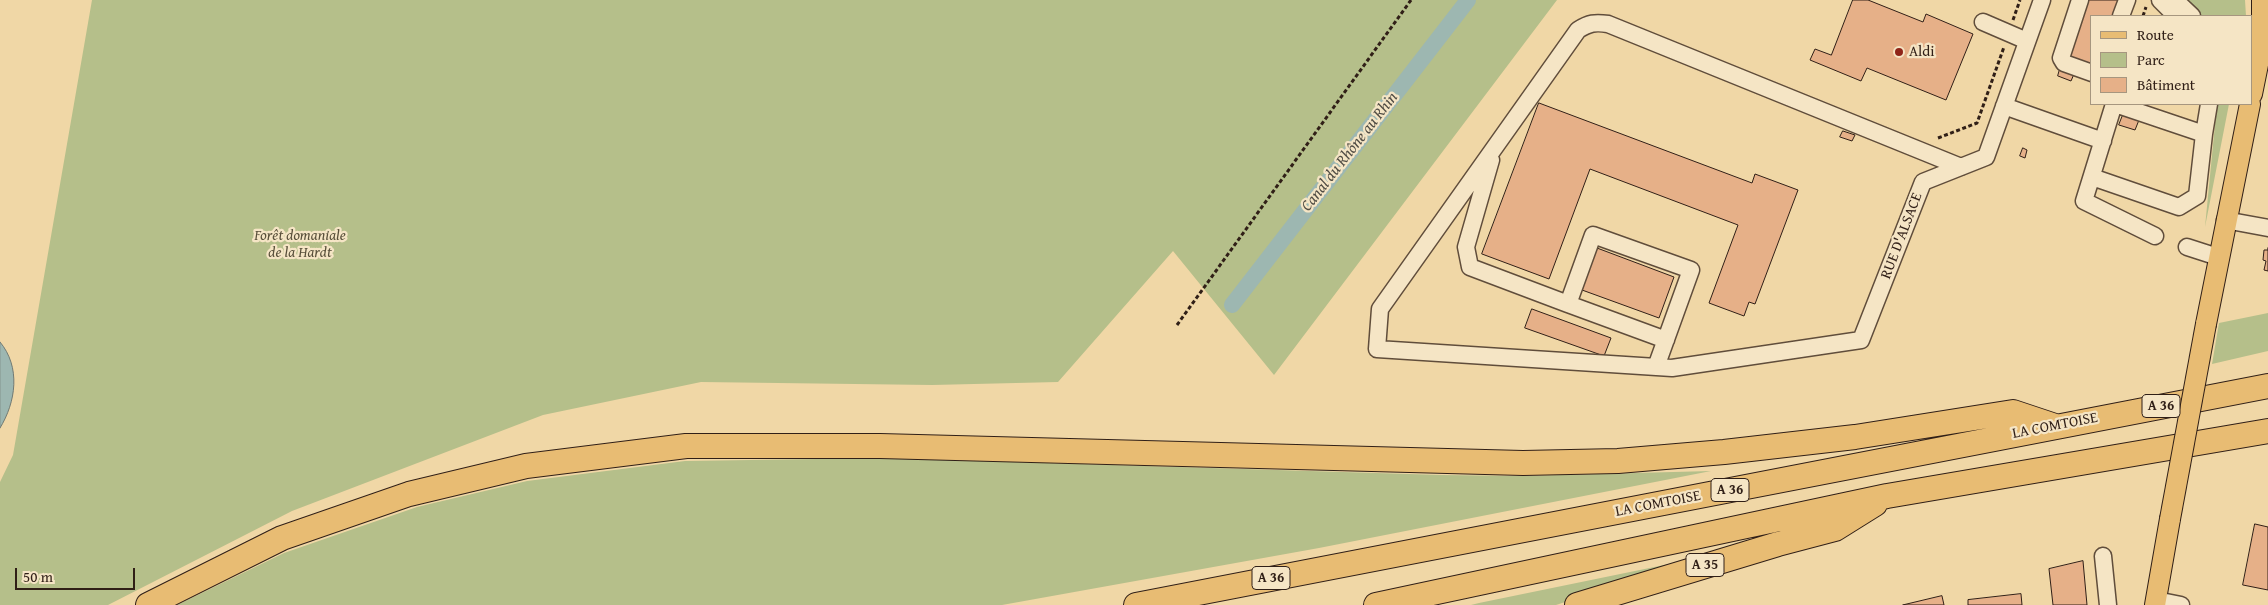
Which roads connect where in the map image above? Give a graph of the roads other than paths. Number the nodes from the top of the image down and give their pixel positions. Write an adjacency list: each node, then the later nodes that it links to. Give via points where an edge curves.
1 (2042, 0): 12 (street, RUE D'ALSACE)
2 (2080, 0): 13 (street, via 2061,58 2064,63)
3 (2127, 0): 7 (street)
4 (2160, 0): 8 (street)
5 (2175, 0): 9 (street)
6 (2262, 0): 11 (main road)
7 (2121, 15)
8 (2175, 15)
9 (2191, 15)
10 (1983, 22): 12 (street)
11 (2265, 40): 14 (main road)
12 (2027, 41): 19 (street, RUE D'ALSACE)
13 (2090, 72)
14 (2253, 90)
15 (2115, 105): 21 (street)
16 (2118, 105): 20 (street)
17 (2209, 105): 20 (street)
18 (2250, 105): 25 (main road)
19 (2004, 106): 21 (street); 23 (street, RUE D'ALSACE, via 1986,157)
20 (2204, 134): 24 (street, via 2197,196 2179,207)
21 (2103, 141): 24 (street)
22 (1494, 149): 23 (street, via 1578,30 1596,22 1608,24); 30 (street, via 1466,247 1470,267); 32 (street, via 1380,309 1377,349)
23 (1961, 167): 32 (street, RUE D'ALSACE, via 1923,182 1861,340 1672,368)
24 (2092, 176): 27 (street, via 2084,201)
25 (2225, 220): 26 (street); 29 (main road)
26 (2268, 228)
27 (2155, 236)
28 (2187, 247): 29 (street)
29 (2218, 257): 38 (main road, bridge)
30 (1568, 304): 31 (street); 31 (street, via 1593,235 1691,270)
31 (1666, 340): 32 (street)
32 (1656, 367)
33 (2268, 386): 34 (highway, LA COMTOISE / A 36)
34 (2054, 426): 39 (highway, via 2013,412 1855,437 1724,452 1618,461 1523,463 880,446 686,446 526,466 410,494 282,538); 40 (highway, LA COMTOISE / A 36)
35 (2268, 431): 36 (highway)
36 (1887, 496): 41 (highway); 42 (highway, A 35, via 1835,529)
37 (2103, 556): 43 (street)
38 (2155, 603): 44 (street)
39 (148, 605)
40 (1136, 605)
41 (1376, 605)
42 (1576, 605)
43 (2108, 605)
44 (2180, 605)

